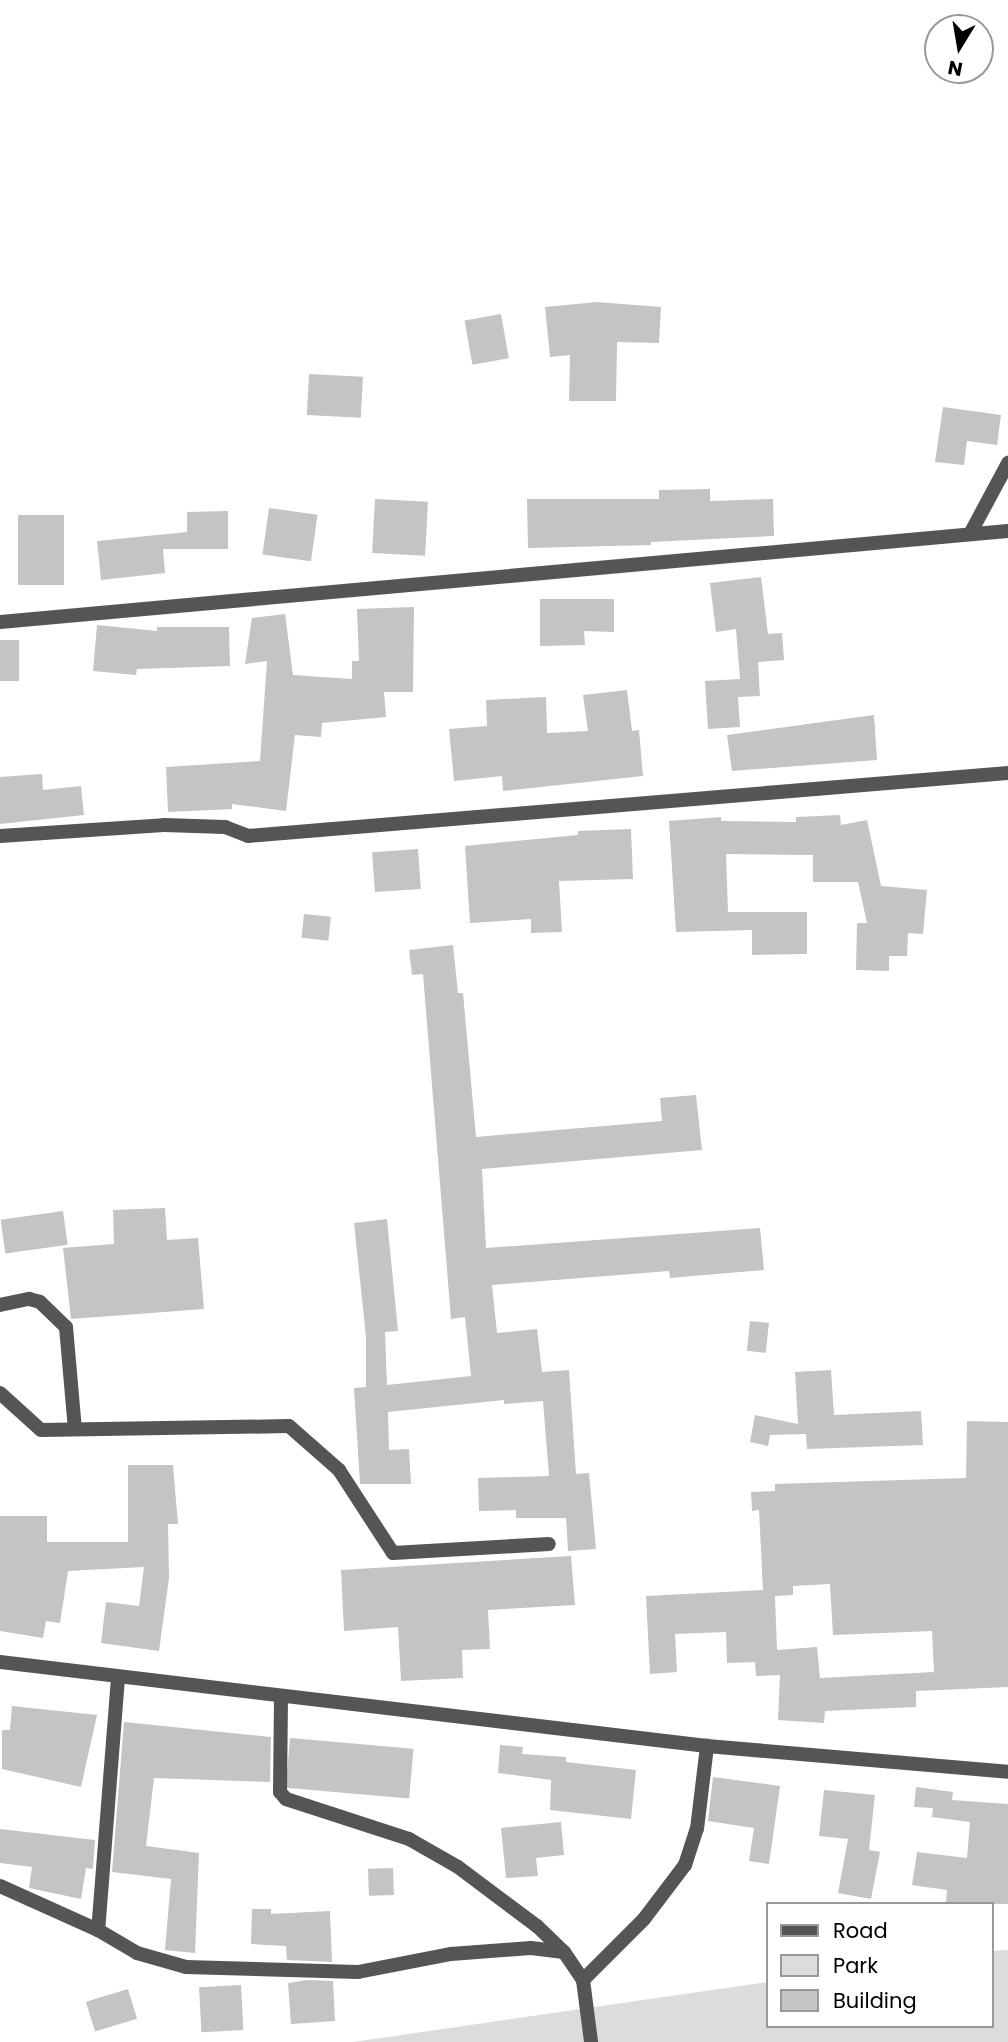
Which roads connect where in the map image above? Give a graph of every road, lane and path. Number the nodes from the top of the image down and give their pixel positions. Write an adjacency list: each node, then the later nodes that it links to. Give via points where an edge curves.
1 (1008, 463): 3 (street)
2 (1008, 531): 3 (street)
3 (970, 534): 4 (street)
4 (0, 622)
5 (1008, 773): 6 (street, via 248,836 225,827 164,825)
6 (0, 836)
7 (0, 1305): 9 (street, via 29,1299 40,1302 66,1327)
8 (0, 1393): 9 (street, via 41,1430)
9 (75, 1429): 10 (street, via 289,1426 339,1469 394,1553)
10 (549, 1544)
11 (0, 1662): 12 (street)
12 (118, 1678): 13 (street); 17 (street)
13 (281, 1697): 14 (street); 18 (street, via 279,1792 286,1799 409,1839 495,1893)
14 (707, 1746): 15 (street); 19 (street, via 696,1829 685,1865 652,1911)
15 (1008, 1772)
16 (0, 1886): 17 (street)
17 (98, 1930): 18 (street, via 137,1952 186,1968 358,1972 451,1954 531,1948)
18 (564, 1952): 19 (street)
19 (583, 1980): 20 (street)
20 (591, 2042)

